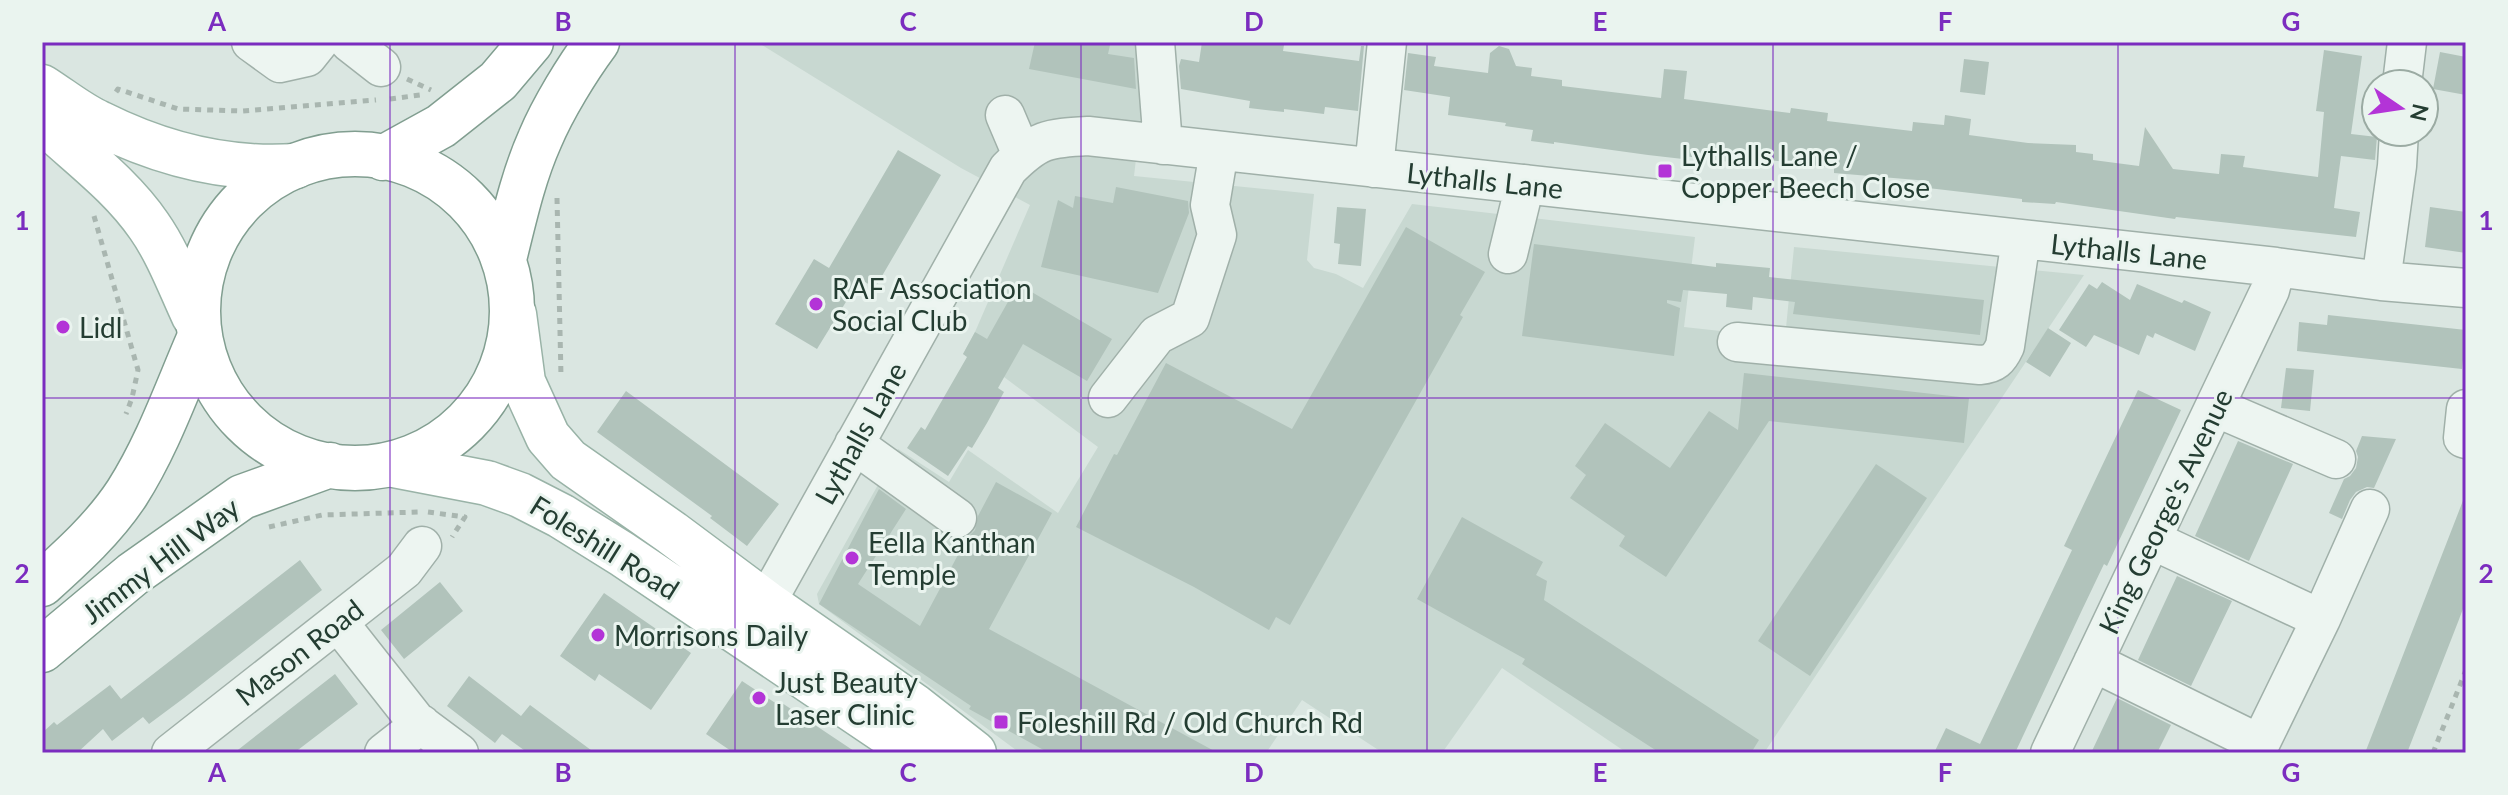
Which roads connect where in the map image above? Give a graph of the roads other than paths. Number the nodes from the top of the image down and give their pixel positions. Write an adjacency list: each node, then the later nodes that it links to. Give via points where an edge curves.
1 (251, 42): 8 (street, via 280,63)
2 (349, 42): 9 (street)
3 (531, 42): 18 (main road, via 498,81 441,126)
4 (597, 42): 24 (main road, via 540,139)
5 (1155, 42): 14 (street)
6 (1387, 42): 20 (street)
7 (2407, 42): 10 (street)
8 (313, 50)
9 (381, 67)
10 (2404, 68)
11 (42, 87): 19 (main road, via 97,123 182,155 245,167)
12 (1005, 115): 17 (street)
13 (45, 125): 29 (main road, via 138,211)
14 (1163, 145): 16 (street, Lythalls Lane); 17 (street, Lythalls Lane, via 1088,136 1056,138)
15 (2398, 148): 26 (street)
16 (1219, 151): 20 (street, Lythalls Lane); 31 (street, via 1210,205 1217,235 1190,318 1157,335)
17 (1022, 155): 35 (street, Lythalls Lane, via 1008,169)
18 (383, 158): 19 (main road, via 333,155); 24 (main road, via 418,169 459,194 476,211)
19 (296, 166): 29 (main road, Jimmy Hill Way, via 268,181 225,220 202,268)
20 (1374, 168): 21 (street, Lythalls Lane)
21 (1525, 184): 22 (street, Lythalls Lane); 23 (street)
22 (2021, 239): 25 (street, Lythalls Lane); 30 (street, via 2005,346 1990,364)
23 (1508, 254)
24 (504, 259): 28 (main road)
25 (2276, 267): 26 (street, Lythalls Lane); 32 (street, King George's Avenue)
26 (2381, 281): 27 (street, Lythalls Lane)
27 (2466, 288)
28 (514, 314): 38 (main road, via 499,375 470,421 444,444); 44 (main road, via 523,382 548,437 568,460)
29 (196, 328): 37 (main road, via 213,381 248,425 287,451); 43 (main road, Jimmy Hill Way, via 157,439 127,493)
30 (1737, 342)
31 (1108, 398)
32 (2215, 407): 36 (street); 41 (street, King George's Avenue)
33 (2466, 409): 34 (street)
34 (2466, 439)
35 (854, 444): 40 (street); 44 (street, Lythalls Lane)
36 (2336, 459)
37 (330, 465): 38 (main road); 47 (main road, Jimmy Hill Way, via 242,497 133,574)
38 (393, 465): 51 (main road, Foleshill Road, via 487,483 561,516)
39 (2370, 509): 45 (street)
40 (957, 518)
41 (2152, 540): 45 (street); 48 (street, King George's Avenue)
42 (422, 546): 46 (street, Mason Road, via 404,570)
43 (42, 584)
44 (766, 603): 55 (main road)
45 (2321, 619): 50 (street)
46 (338, 622): 49 (street); 52 (street, Mason Road)
47 (42, 650)
48 (2093, 662): 50 (street); 56 (street, King George's Avenue)
49 (421, 724): 53 (street); 54 (street)
50 (2258, 748)
51 (901, 749)
52 (171, 753)
53 (384, 753)
54 (459, 753)
55 (974, 753)
56 (2050, 753)

